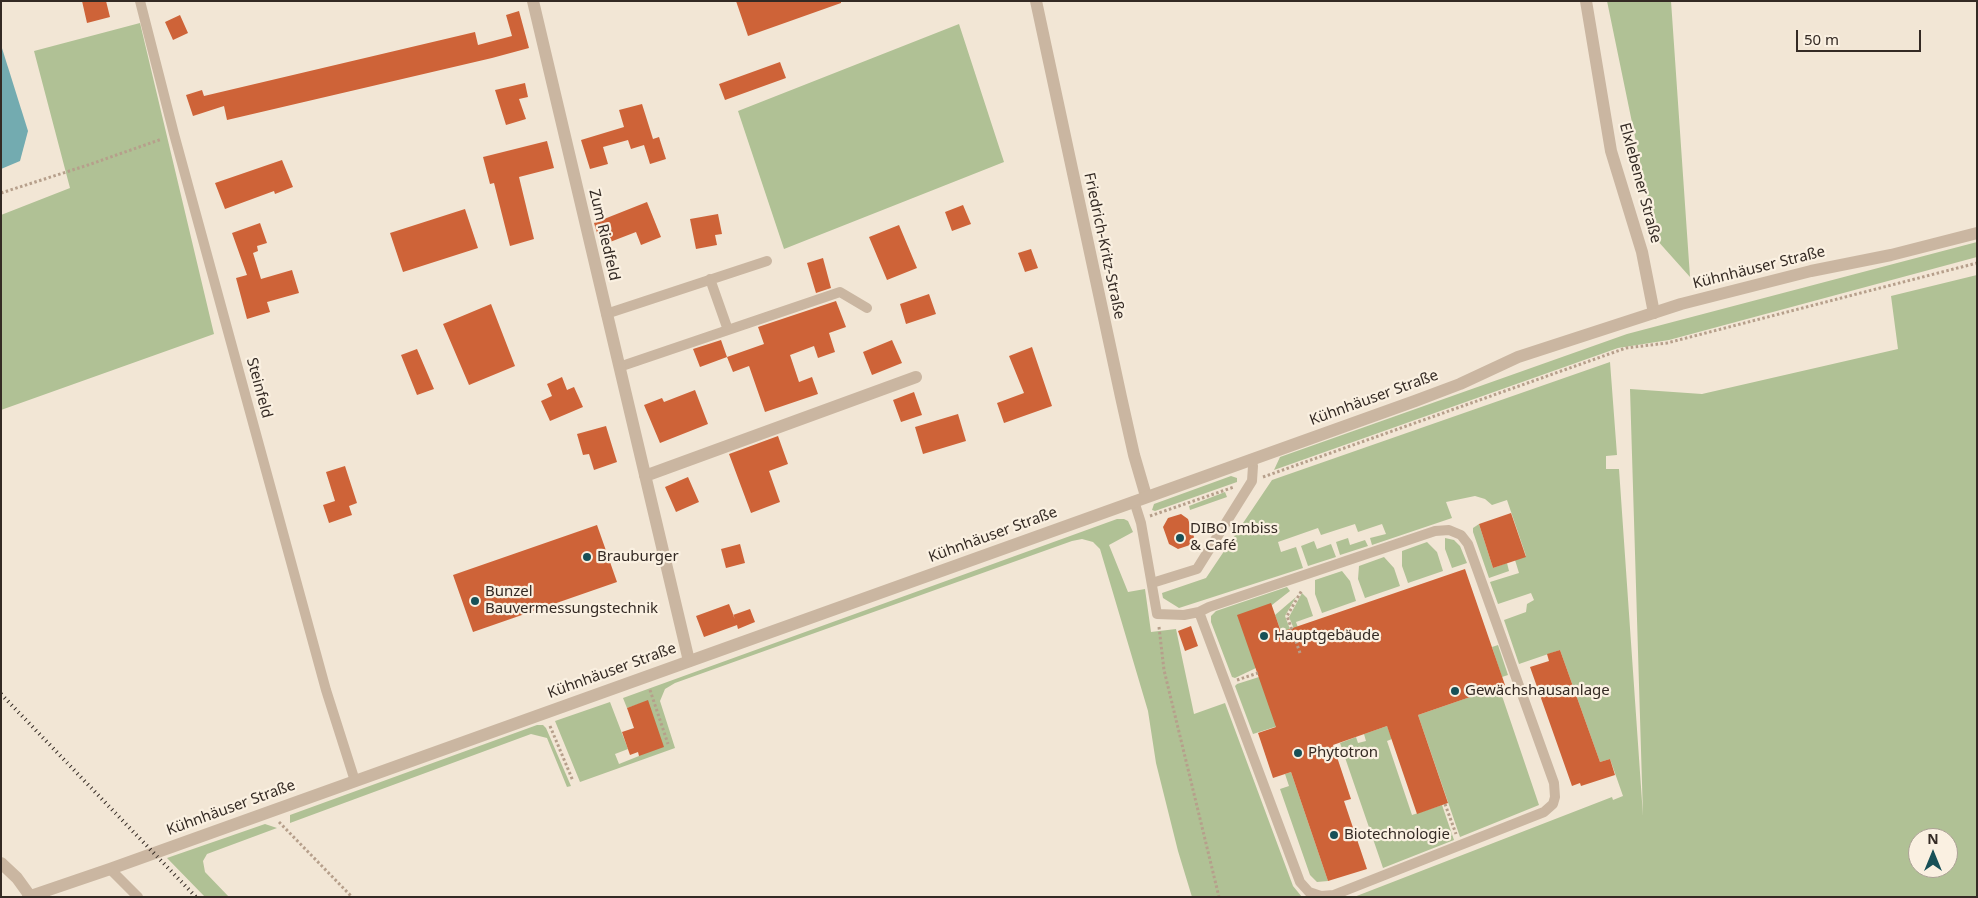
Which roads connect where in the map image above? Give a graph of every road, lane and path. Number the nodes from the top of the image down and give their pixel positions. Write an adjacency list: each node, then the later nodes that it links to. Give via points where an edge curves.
1 (140, 1): 5 (lane, Steinfeld)
2 (533, 1): 13 (street, Zum Riedfeld)
3 (1036, 1): 20 (street, Friedrich-Kritz-Straße, via 1123,407)
4 (1586, 1): 12 (street, Elxlebener Straße, via 1611,151 1642,252)
5 (174, 134): 6 (path); 34 (lane, Steinfeld, via 326,690)
6 (1, 193)
7 (1977, 232): 12 (street, Kühnhäuser Straße, via 1891,255 1811,271)
8 (767, 261): 10 (lane)
9 (1977, 263): 19 (path, via 1667,343 1626,348)
10 (710, 279): 13 (lane); 14 (lane)
11 (867, 308): 14 (lane, via 840,292)
12 (1654, 313): 17 (street, Kühnhäuser Straße, via 1518,357 1460,384)
13 (606, 314): 15 (street, Zum Riedfeld)
14 (728, 330): 15 (lane)
15 (619, 367): 18 (street, Zum Riedfeld)
16 (916, 377): 18 (street)
17 (1251, 459): 19 (lane); 20 (street, Kühnhäuser Straße)
18 (645, 476): 28 (street, Zum Riedfeld)
19 (1252, 480): 22 (path); 23 (lane, via 1198,569)
20 (1146, 496): 21 (street, Kühnhäuser Straße)
21 (1134, 501): 22 (lane); 28 (street, Kühnhäuser Straße)
22 (1140, 519): 23 (lane)
23 (1152, 583): 26 (lane)
24 (1303, 587): 27 (path, via 1287,616)
25 (1199, 612): 26 (lane); 38 (lane, via 1304,888 1322,896 1334,895); 38 (lane, via 1435,531 1449,530 1460,535 1468,544 1554,783 1555,797 1553,804 1544,812)
26 (1157, 614): 44 (path, via 1164,670)
27 (1300, 653)
28 (689, 661): 30 (street, Kühnhäuser Straße)
29 (1258, 672): 31 (path)
30 (645, 676): 33 (path); 34 (street, Kühnhäuser Straße)
31 (1248, 676)
32 (548, 721): 35 (path)
33 (668, 744)
34 (355, 781): 37 (street, Kühnhäuser Straße)
35 (573, 781)
36 (1445, 804): 38 (path)
37 (270, 812): 40 (street, Kühnhäuser Straße); 43 (path)
38 (1460, 845)
39 (1, 863): 41 (street, via 17,878)
40 (110, 869): 41 (street, Kühnhäuser Straße); 42 (lane)
41 (29, 897)
42 (138, 897)
43 (352, 897)
44 (1219, 897)

